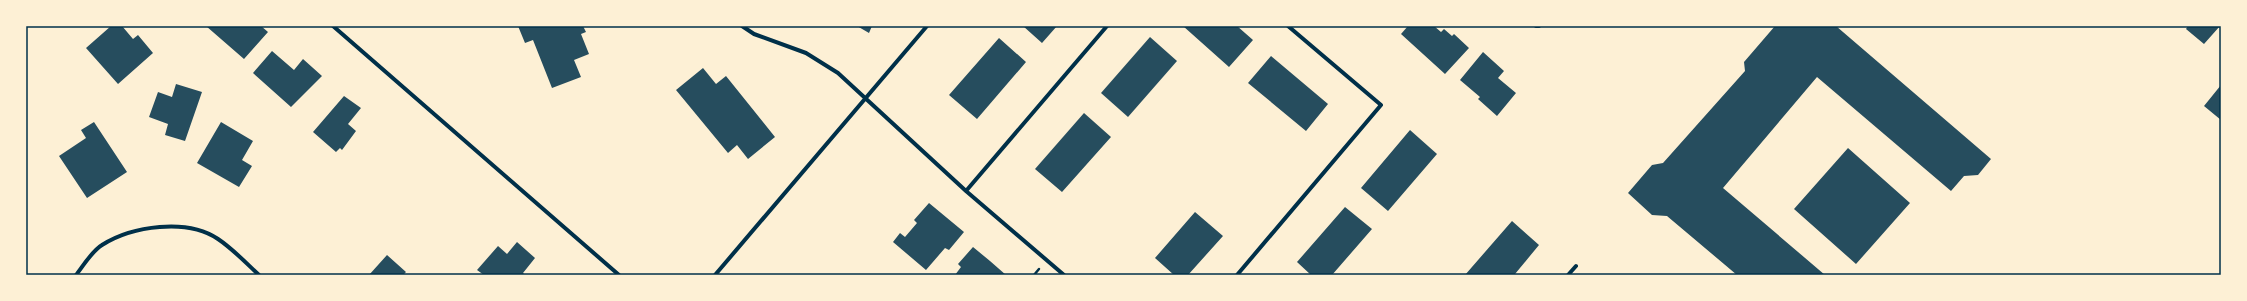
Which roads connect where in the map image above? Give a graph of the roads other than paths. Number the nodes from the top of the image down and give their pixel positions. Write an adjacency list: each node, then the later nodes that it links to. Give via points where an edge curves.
1 (334, 26): 13 (street)
2 (742, 26): 8 (street, via 754,34 806,53 838,74)
3 (928, 26): 8 (street)
4 (1107, 26): 9 (street)
5 (1288, 26): 16 (street, via 1380,105)
6 (1536, 26): 7 (street)
7 (1539, 26)
8 (864, 100): 9 (street); 14 (street)
9 (966, 191): 15 (street)
10 (1576, 266): 17 (street)
11 (76, 275): 12 (street, via 101,246 135,231 158,226 191,229 217,238)
12 (259, 275)
13 (619, 275)
14 (715, 275)
15 (1064, 275)
16 (1237, 275)
17 (1568, 275)

